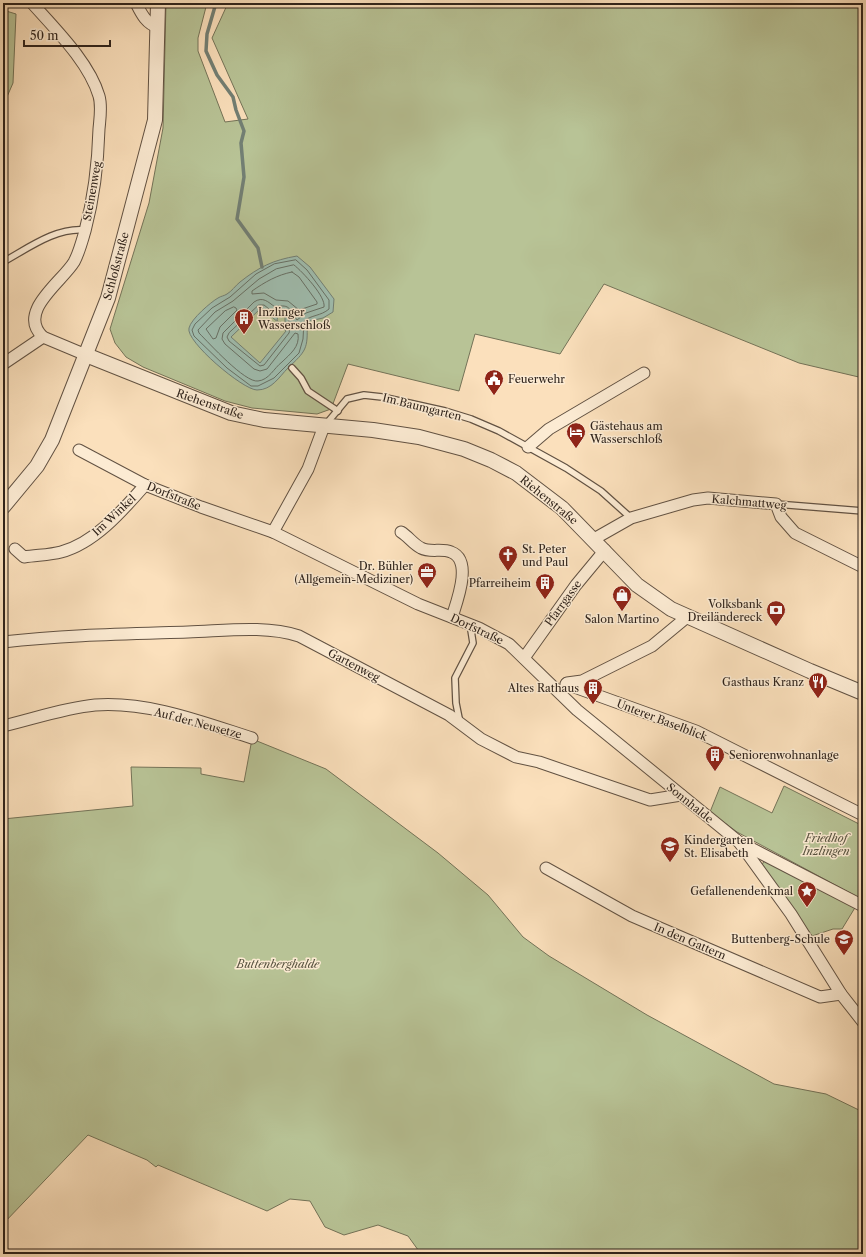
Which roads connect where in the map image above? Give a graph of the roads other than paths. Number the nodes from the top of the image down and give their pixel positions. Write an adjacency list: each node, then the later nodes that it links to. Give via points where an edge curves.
1 (32, 3): 5 (street, Steinenweg, via 80,59 99,96 94,189)
2 (136, 3): 4 (street, via 152,26)
3 (158, 3): 4 (street, Schloßstraße)
4 (158, 27): 8 (street, Schloßstraße, via 155,120 108,298)
5 (85, 230): 6 (lane, via 60,232); 7 (street, Steinenweg, via 73,263 38,308 34,323 37,332)
6 (3, 262)
7 (43, 337): 8 (street); 9 (street)
8 (86, 355): 13 (street, Riehenstraße, via 231,413 264,420); 18 (street, Schloßstraße, via 52,440 36,466)
9 (3, 364)
10 (292, 368): 12 (lane, via 308,391)
11 (644, 373): 14 (street, via 549,429)
12 (338, 411): 13 (lane, Im Baumgarten); 14 (lane, Im Baumgarten, via 347,399 364,395 382,397 471,419)
13 (324, 426): 21 (street, via 308,469); 23 (street, Riehenstraße, via 419,437 471,452 516,472 562,508)
14 (528, 446): 20 (lane, Im Baumgarten, via 601,491)
15 (79, 450): 16 (street, Dorfstraße)
16 (145, 485): 21 (street, Dorfstraße); 24 (street, Im Winkel, via 95,534 78,545 62,552 24,557)
17 (776, 504): 19 (lane, Kalchmattweg); 20 (street, Kalchmattweg, via 708,498); 26 (street, via 781,517 795,533)
18 (3, 507)
19 (863, 511)
20 (631, 518): 23 (street, Kalchmattweg)
21 (273, 532): 27 (street, Dorfstraße, via 418,604)
22 (401, 532): 27 (street, via 419,547 450,551 462,560 462,582)
23 (594, 539): 25 (street, Riehenstraße)
24 (15, 549)
25 (605, 550): 28 (street, Riehenstraße, via 637,584 671,609); 31 (street, Pfarrgasse, via 576,585)
26 (863, 567)
27 (452, 617): 29 (street, Dorfstraße)
28 (687, 617): 33 (street, via 652,646 582,681); 34 (street, Riehenstraße)
29 (470, 624): 31 (street, Dorfstraße, via 509,644); 35 (lane, via 473,643 455,678)
30 (3, 642): 35 (street, Gartenweg, via 87,635 228,630 290,633)
31 (524, 658): 32 (street, Dorfstraße)
32 (548, 684): 33 (street); 38 (street, Sonnhalde)
33 (566, 684): 39 (street, Unterer Baselblick, via 696,731)
34 (863, 693)
35 (460, 723): 38 (street, Gartenweg, via 481,739 516,757 539,762 650,800)
36 (3, 726): 37 (street, Auf der Neusetze, via 76,708 96,705 126,706 184,717)
37 (252, 738)
38 (681, 795): 40 (street, Sonnhalde)
39 (863, 815)
40 (739, 842): 42 (street); 43 (street, Sonnhalde, via 791,914)
41 (546, 868): 43 (street, In den Gattern, via 632,916 820,997)
42 (863, 906)
43 (841, 994): 44 (street, Sonnhalde)
44 (863, 1022)

